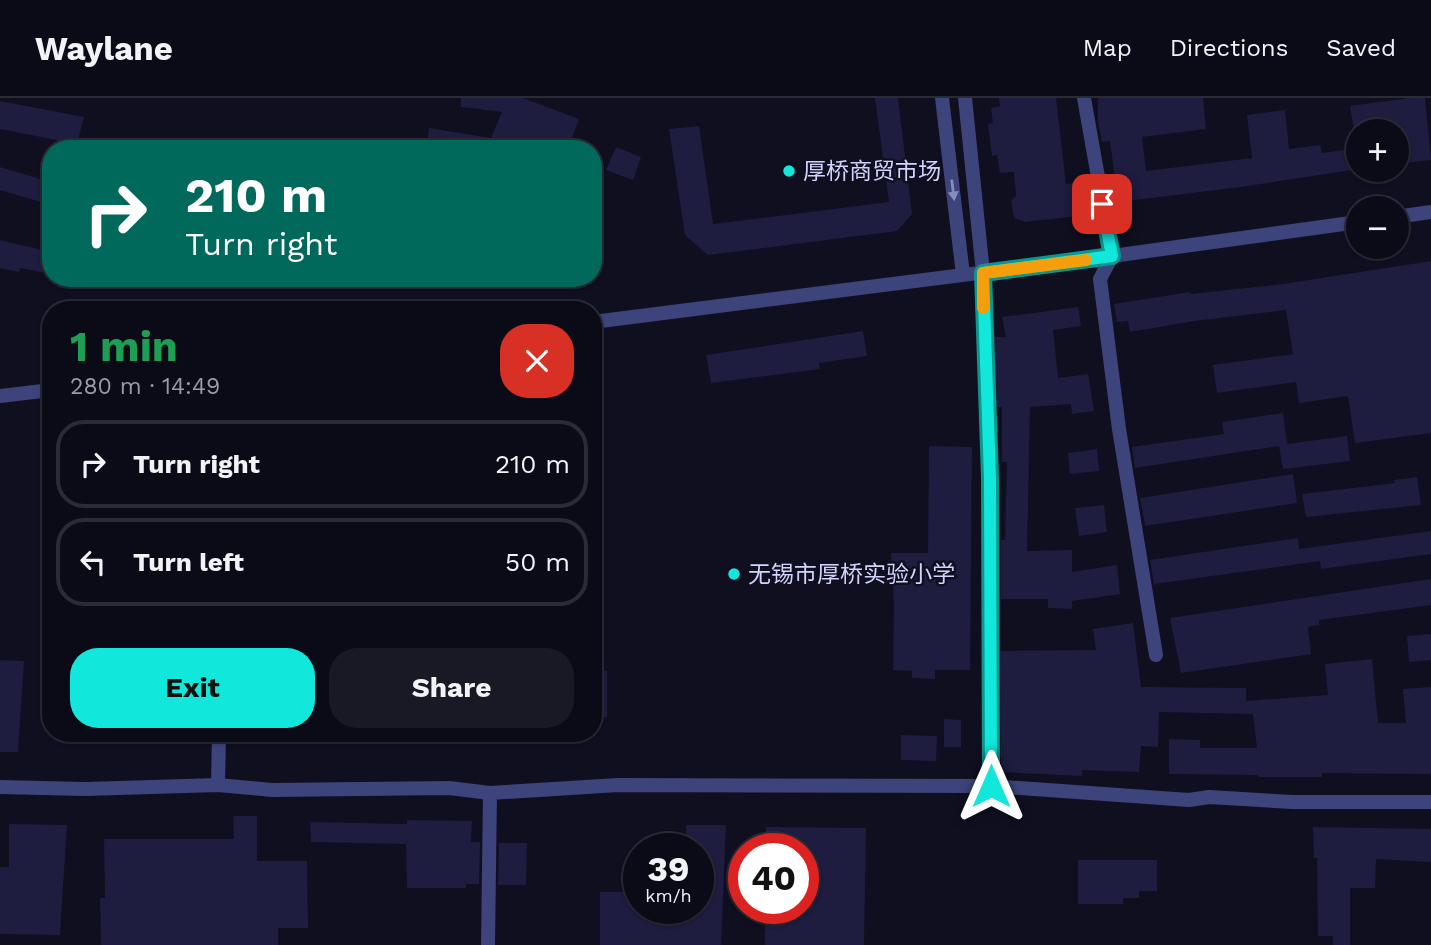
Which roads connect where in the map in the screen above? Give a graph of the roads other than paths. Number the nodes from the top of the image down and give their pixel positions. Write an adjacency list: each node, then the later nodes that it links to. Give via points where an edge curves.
1 (942, 98): 9 (street, one-way to 9)
2 (965, 98): 8 (street)
3 (1084, 98): 7 (street)
4 (1431, 212): 5 (street)
5 (1409, 215)
6 (1346, 224): 7 (street)
7 (1112, 256): 8 (street); 13 (street, via 1101,279 1119,429)
8 (983, 273): 9 (street); 16 (street, via 990,478)
9 (963, 275): 10 (street)
10 (602, 320)
11 (42, 391): 12 (street)
12 (0, 396)
13 (1156, 655)
14 (219, 742): 15 (street)
15 (218, 785): 17 (street); 18 (street, via 449,788)
16 (991, 786): 18 (street, via 618,785); 19 (street, via 1189,800)
17 (0, 787)
18 (491, 793): 20 (street)
19 (1431, 802)
20 (488, 945)

